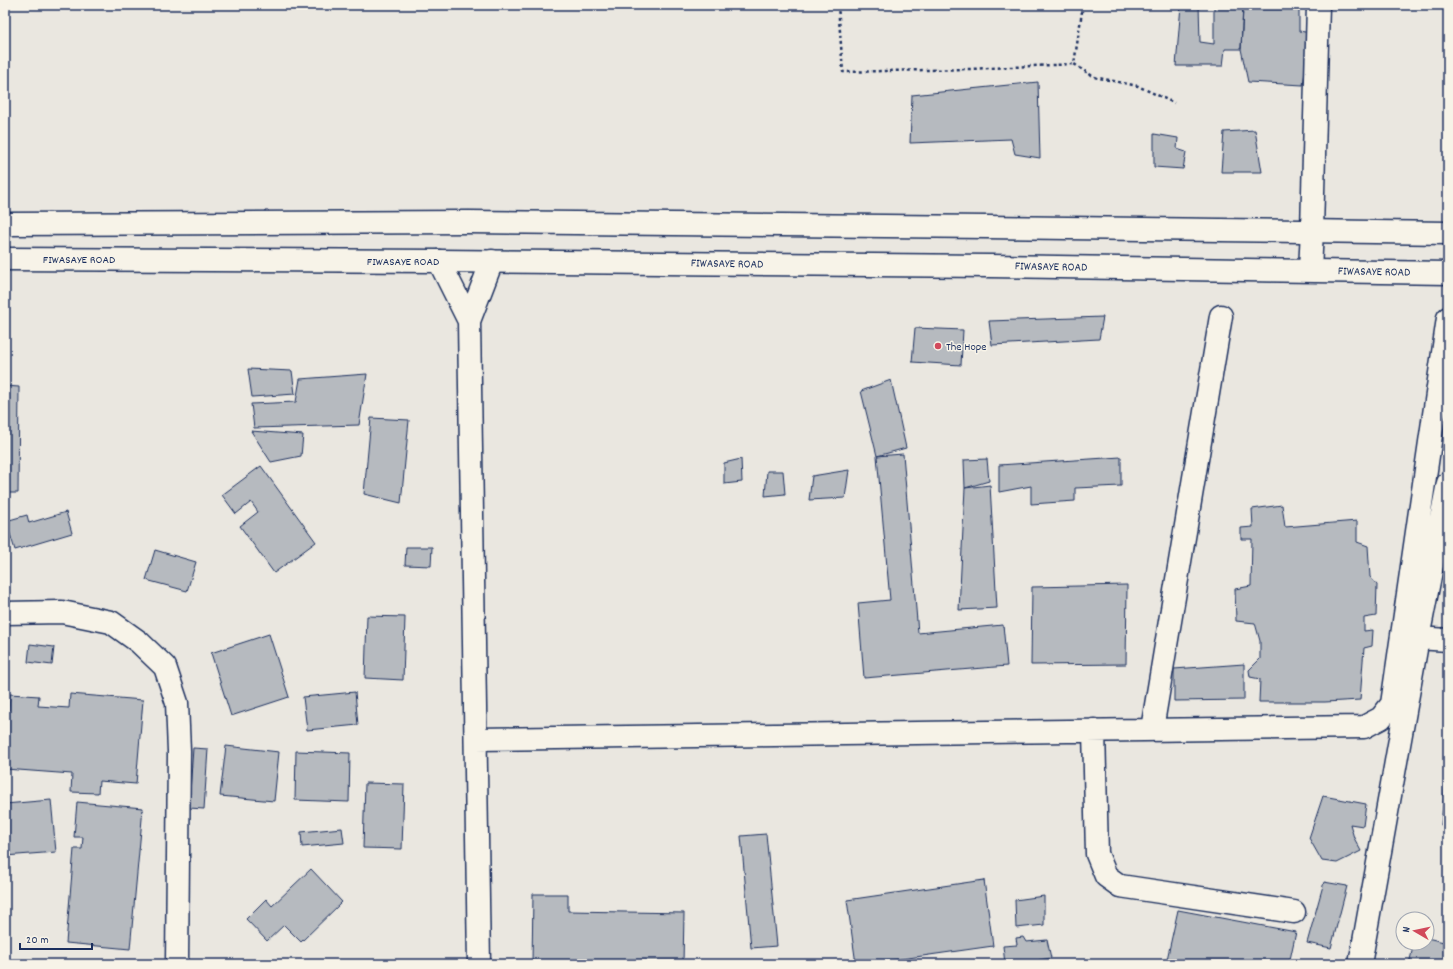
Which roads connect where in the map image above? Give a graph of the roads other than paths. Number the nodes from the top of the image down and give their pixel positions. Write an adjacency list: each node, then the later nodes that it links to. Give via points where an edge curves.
1 (1318, 5): 3 (street)
2 (5, 224): 3 (street, via 469,222)
3 (1312, 230): 4 (street); 8 (street)
4 (1448, 233)
5 (5, 259): 6 (street, FIWASAYE ROAD)
6 (439, 261): 7 (street, FIWASAYE ROAD); 12 (street)
7 (492, 261): 8 (street, FIWASAYE ROAD); 12 (street)
8 (1310, 270): 9 (street, FIWASAYE ROAD)
9 (1448, 273)
10 (1221, 316): 17 (street)
11 (1448, 318): 17 (street, via 1392,704 1381,718 1364,727)
12 (469, 322): 19 (street)
13 (1448, 483): 15 (street)
14 (5, 613): 21 (street, via 62,612 110,622 139,642 165,667 178,710)
15 (1418, 638): 16 (street); 23 (street)
16 (1448, 640)
17 (1152, 729): 18 (street)
18 (1094, 730): 19 (street); 20 (street, via 1097,854 1106,876 1120,886)
19 (476, 739): 22 (street)
20 (1294, 912)
21 (176, 964)
22 (479, 964)
23 (1360, 964)

